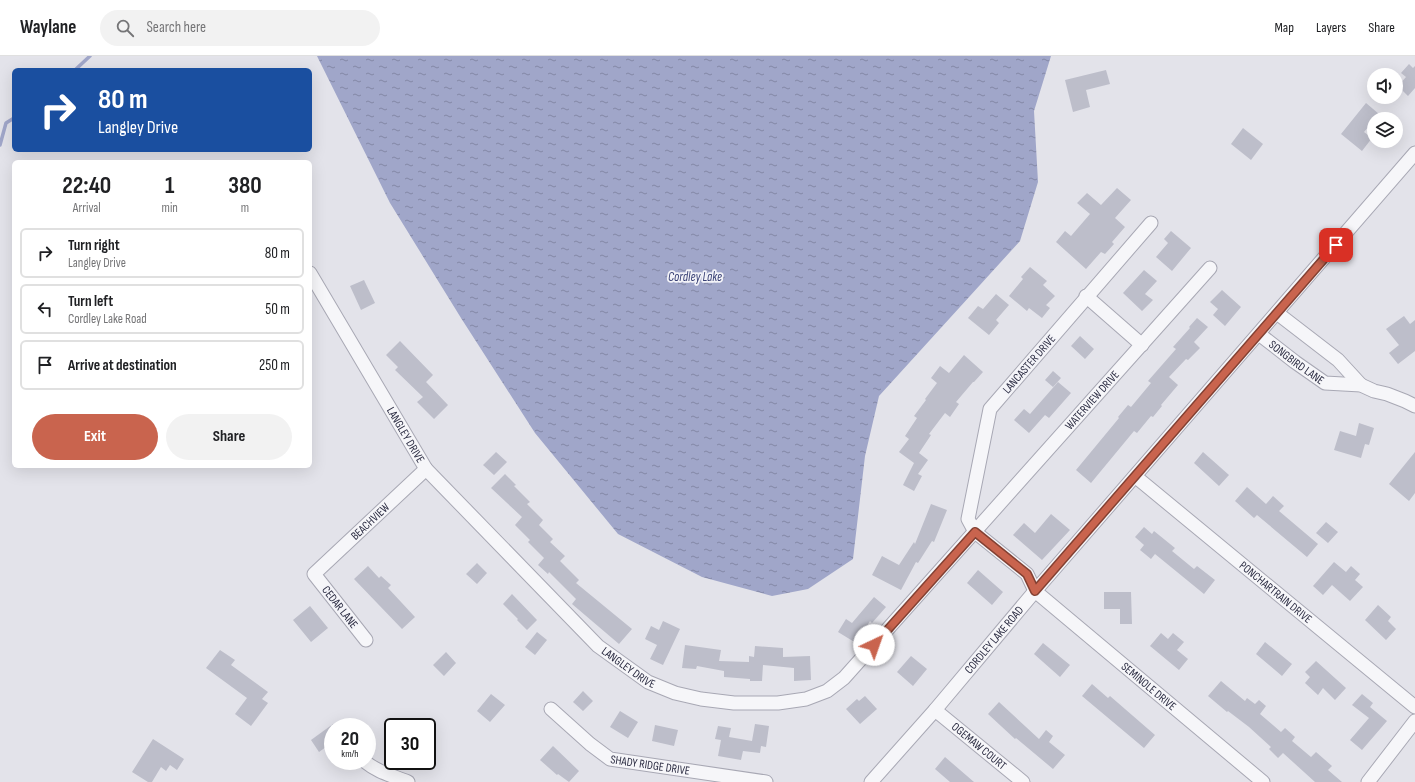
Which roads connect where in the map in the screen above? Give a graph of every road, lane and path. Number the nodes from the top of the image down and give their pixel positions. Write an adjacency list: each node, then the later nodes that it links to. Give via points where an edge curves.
1 (1415, 153): 6 (street, CORDLEY LAKE ROAD)
2 (1151, 223): 5 (street, LANCASTER DRIVE)
3 (1210, 268): 8 (street, WATERVIEW DRIVE)
4 (312, 276): 11 (street, LANGLEY DRIVE)
5 (1086, 296): 8 (street); 13 (street, LANCASTER DRIVE, via 990,409 968,519)
6 (1277, 314): 7 (street, CORDLEY LAKE ROAD); 9 (street, SONGBIRD LANE, via 1338,360)
7 (1259, 334): 9 (street, SONGBIRD LANE, via 1325,382); 12 (street, CORDLEY LAKE ROAD)
8 (1142, 345): 13 (street, WATERVIEW DRIVE)
9 (1361, 386): 10 (street, SONGBIRD LANE)
10 (1415, 406)
11 (426, 469): 13 (street, LANGLEY DRIVE, via 598,646 648,682 675,693 734,703 778,703 806,699 827,691 844,678); 14 (street, BEACHVIEW)
12 (1136, 477): 15 (street, CORDLEY LAKE ROAD); 17 (street, PONCHARTRAIN DRIVE)
13 (975, 532): 15 (street, via 1027,574)
14 (314, 574): 16 (street, CEDAR LANE)
15 (1035, 591): 19 (street, CORDLEY LAKE ROAD); 26 (street, SEMINOLE DRIVE)
16 (366, 640)
17 (1415, 707)
18 (551, 709): 24 (street, SHADY RIDGE DRIVE, via 610,759)
19 (935, 710): 22 (street, OGEMAW COURT); 25 (street, CORDLEY LAKE ROAD)
20 (1415, 721): 27 (street)
21 (376, 770): 23 (street)
22 (1014, 779)
23 (408, 782)
24 (766, 782)
25 (871, 782)
26 (1263, 782)
27 (1368, 782)

